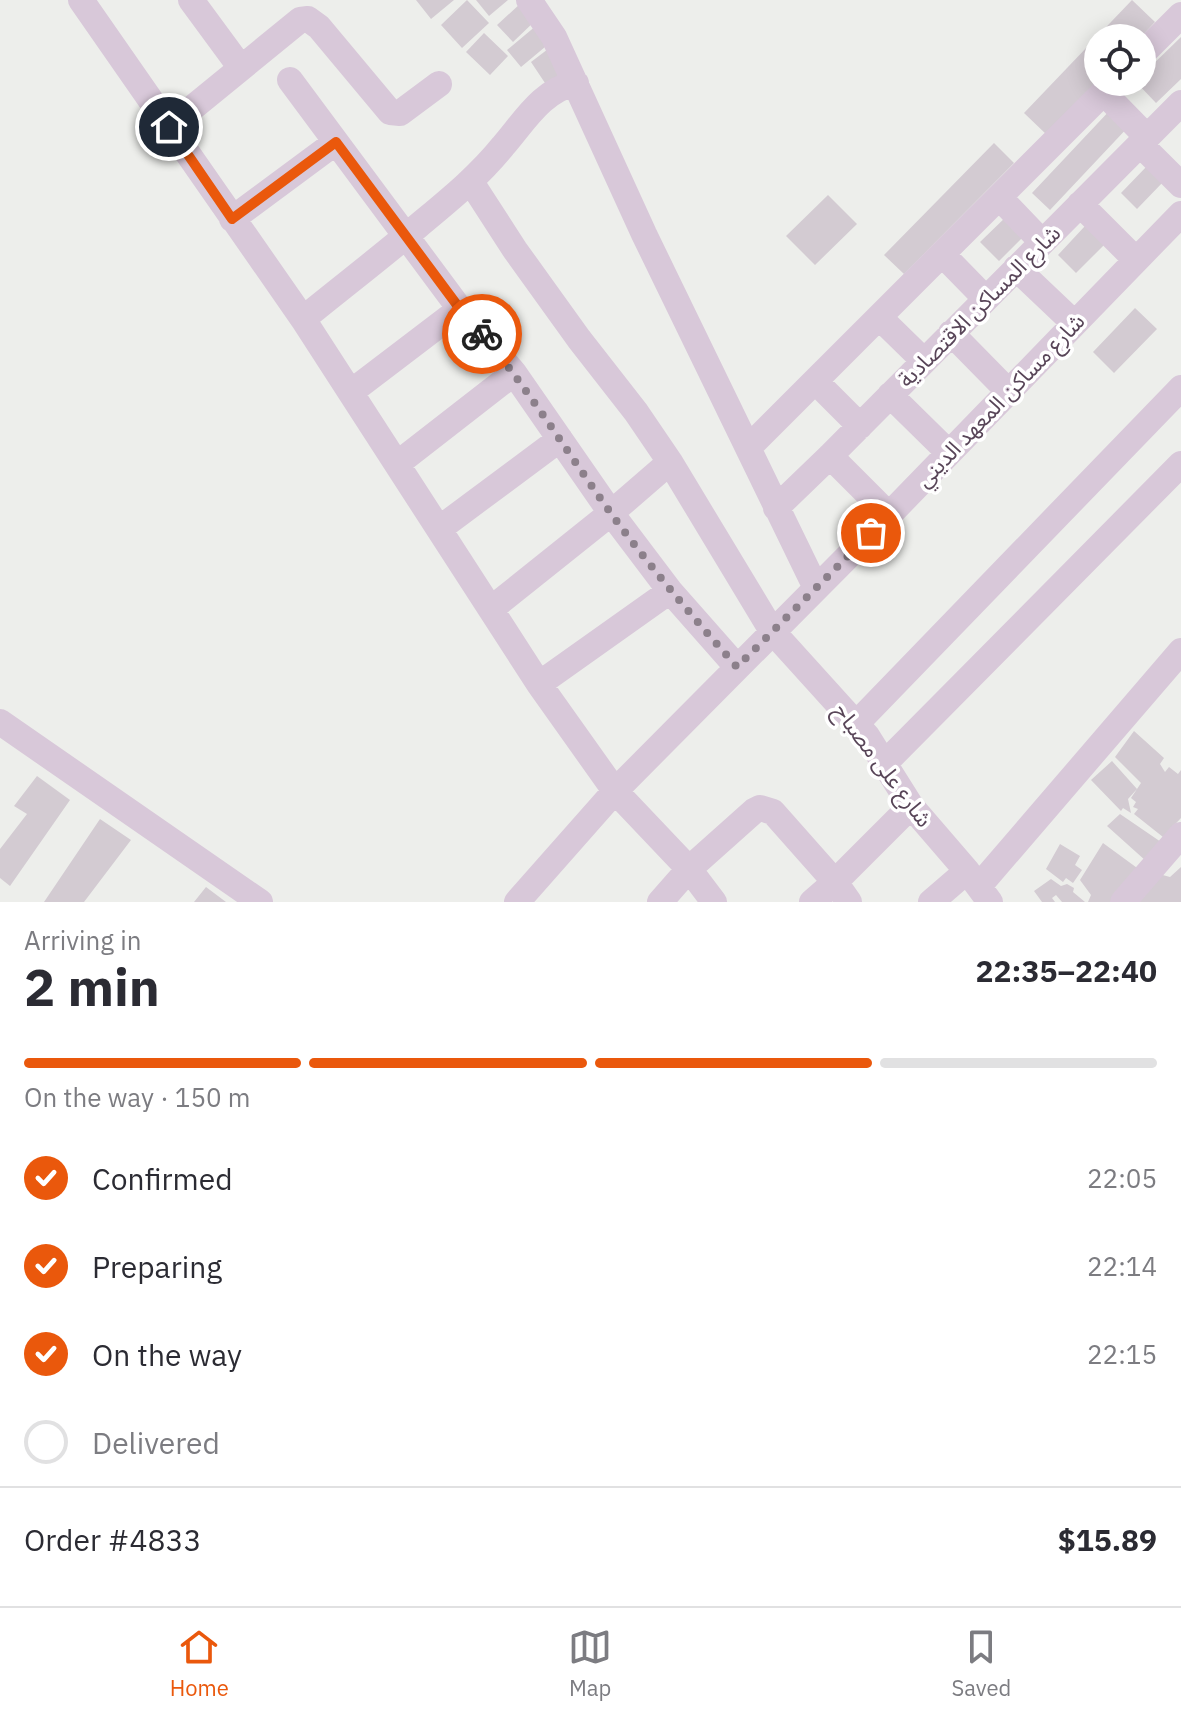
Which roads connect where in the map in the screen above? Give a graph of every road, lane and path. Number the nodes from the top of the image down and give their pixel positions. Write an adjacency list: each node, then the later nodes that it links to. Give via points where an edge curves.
1 (81, 0): 13 (street)
2 (191, 0): 6 (street)
3 (529, 0): 8 (street)
4 (1181, 15): 5 (street)
5 (1156, 40)
6 (241, 68): 9 (street, via 308,19 390,112 400,113); 13 (street)
7 (290, 80): 15 (street)
8 (576, 83): 16 (street, via 546,97); 42 (street)
9 (439, 84)
10 (1100, 96): 18 (street)
11 (1115, 96): 14 (street)
12 (1181, 103): 14 (street, شارع المساكن الاقتصادية)
13 (169, 127): 21 (street)
14 (1143, 141): 17 (street); 19 (street, شارع المساكن الاقتصادية)
15 (336, 142): 21 (street); 22 (street)
16 (471, 182): 22 (street); 45 (street, شارع على مصباح)
17 (1181, 185)
18 (999, 197): 23 (street); 24 (street)
19 (1080, 204): 23 (street, شارع المساكن الاقتصادية); 25 (street)
20 (1181, 214): 25 (street, شارع مساكن المعهد الديني)
21 (232, 219): 30 (street)
22 (406, 236): 28 (street); 30 (street)
23 (1042, 242): 26 (street, شارع المساكن الاقتصادية)
24 (942, 254): 27 (street); 29 (street)
25 (1136, 260): 31 (street, شارع مساكن المعهد الديني)
26 (1016, 268): 27 (street, شارع المساكن الاقتصادية); 31 (street)
27 (986, 299): 32 (street, شارع المساكن الاقتصادية)
28 (460, 309): 34 (street); 38 (street)
29 (879, 317): 33 (street); 35 (street)
30 (303, 319): 38 (street)
31 (1074, 323): 37 (street, شارع مساكن المعهد الديني)
32 (951, 333): 33 (street, شارع المساكن الاقتصادية); 37 (street)
33 (924, 361): 39 (street, شارع المساكن الاقتصادية)
34 (514, 373): 41 (street); 46 (street)
35 (815, 381): 40 (street); 42 (street)
36 (1181, 388): 60 (street)
37 (1008, 391): 43 (street, شارع مساكن المعهد الديني)
38 (351, 392): 46 (street)
39 (890, 395): 40 (street, شارع المساكن الاقتصادية); 43 (street)
40 (860, 426): 44 (street, شارع المساكن الاقتصادية)
41 (560, 439): 49 (street); 51 (street)
42 (748, 448): 48 (street)
43 (948, 452): 50 (street, شارع مساكن المعهد الديني)
44 (830, 456): 48 (street, شارع المساكن الاقتصادية); 50 (street)
45 (670, 462): 49 (street); 55 (street, شارع على مصباح)
46 (397, 464): 51 (street)
47 (1181, 464): 61 (street)
48 (776, 508): 52 (street)
49 (611, 513): 53 (street); 54 (street)
50 (889, 515): 52 (street, شارع مساكن المعهد الديني)
51 (439, 529): 54 (street)
52 (816, 588): 55 (street, شارع مساكن المعهد الديني)
53 (670, 591): 57 (street); 58 (street)
54 (491, 609): 58 (street)
55 (772, 631): 57 (street, شارع مساكن المعهد الديني); 60 (street, شارع على مصباح)
56 (1181, 651): 66 (street)
57 (737, 667): 62 (street, شارع مساكن المعهد الديني)
58 (539, 684): 62 (street)
59 (0, 722): 68 (street)
60 (856, 724): 61 (street, شارع على مصباح)
61 (885, 763): 63 (street, شارع على مصباح)
62 (615, 791): 65 (street); 69 (street, شارع مساكن المعهد الديني)
63 (911, 806): 66 (street, شارع على مصباح); 67 (street)
64 (1180, 837): 74 (street)
65 (689, 869): 67 (street, via 760,808 773,812); 70 (street); 71 (street)
66 (979, 886): 73 (street)
67 (842, 892): 72 (street)
68 (260, 902)
69 (517, 902)
70 (660, 902)
71 (714, 902)
72 (812, 902)
73 (931, 902)
74 (1123, 902)

